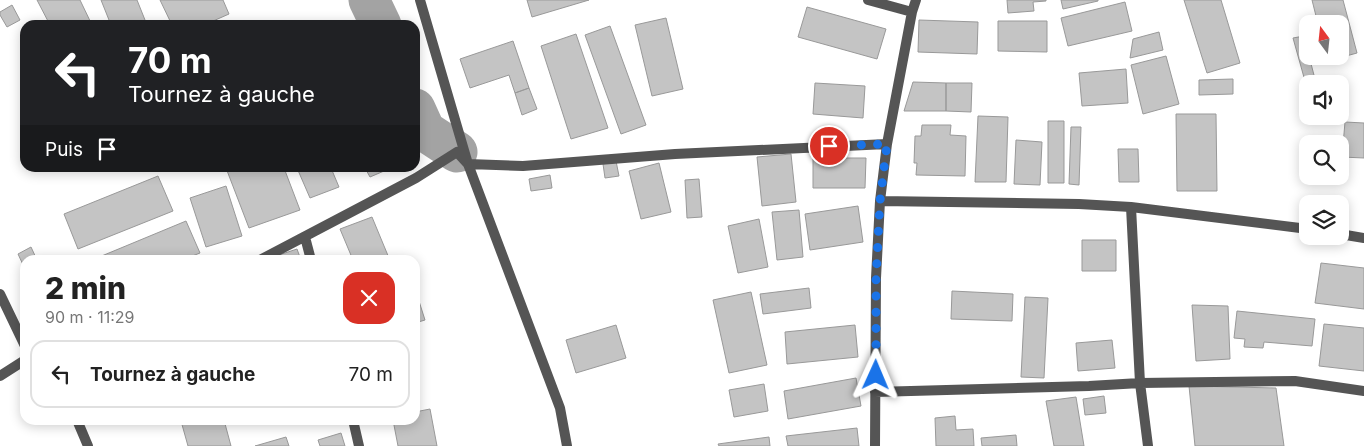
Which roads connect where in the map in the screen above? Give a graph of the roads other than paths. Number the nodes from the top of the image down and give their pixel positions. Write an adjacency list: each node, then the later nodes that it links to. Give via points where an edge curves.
1 (420, 0): 6 (street)
2 (868, 0): 4 (street)
3 (916, 0): 4 (street)
4 (912, 12): 5 (street)
5 (887, 144): 6 (street, via 675,154 523,166); 7 (street)
6 (468, 164): 11 (street, via 457,152 416,178); 26 (street, via 560,408)
7 (880, 201): 8 (street); 21 (street)
8 (1131, 206): 9 (street); 19 (street)
9 (1299, 228)
10 (1349, 236): 12 (street)
11 (305, 237): 13 (street); 14 (street)
12 (1364, 238)
13 (270, 255)
14 (310, 255)
15 (0, 294): 16 (street)
16 (20, 336)
17 (20, 363): 18 (street)
18 (0, 376)
19 (1140, 383): 20 (street, via 1295,381); 21 (street); 28 (street)
20 (1364, 390)
21 (875, 392): 27 (street)
22 (79, 425): 24 (street)
23 (353, 425): 25 (street)
24 (88, 446)
25 (359, 446)
26 (567, 446)
27 (875, 446)
28 (1148, 446)

